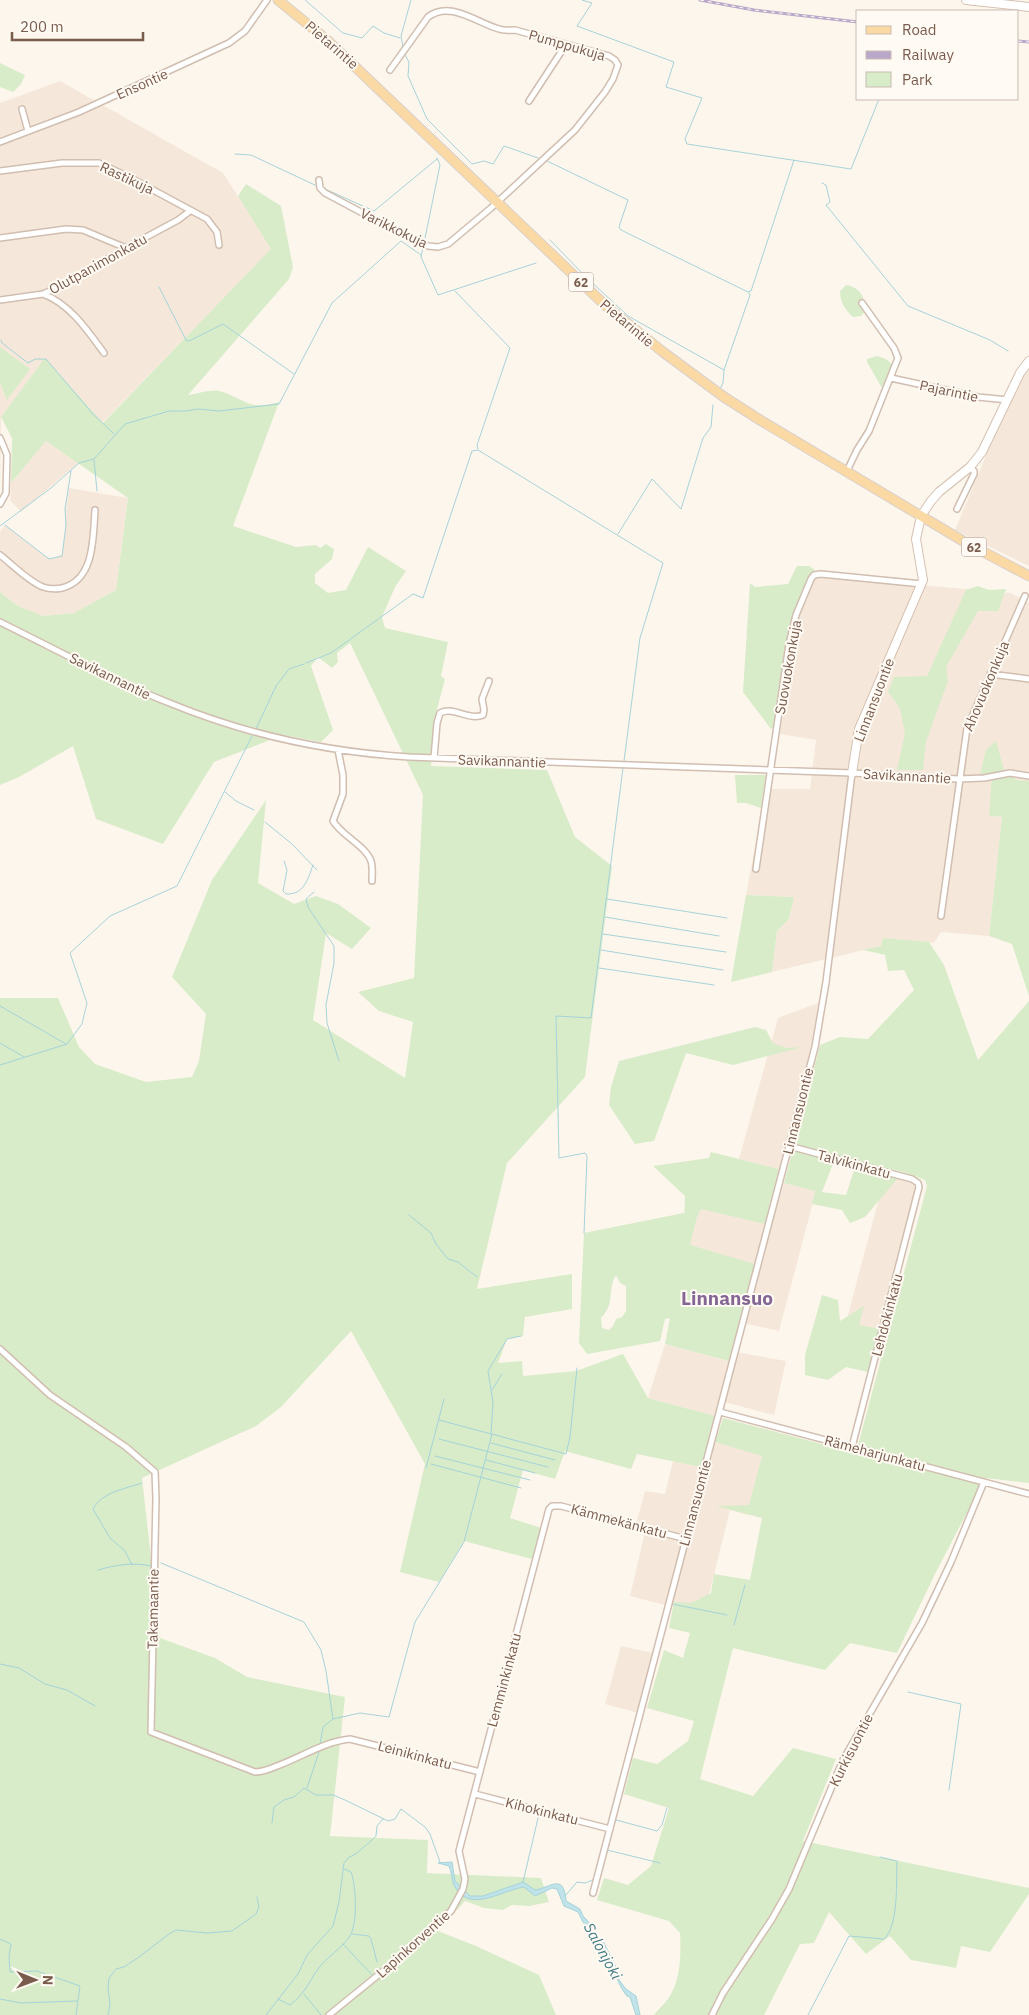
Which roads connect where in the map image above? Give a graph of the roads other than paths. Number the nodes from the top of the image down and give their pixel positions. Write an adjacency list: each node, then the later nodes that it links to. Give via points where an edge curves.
1 (267, 0): 9 (street, Ensontie, via 245,31 229,43 128,91)
2 (278, 0): 13 (main road, Pietarintie / 62, via 327,40)
3 (966, 0): 4 (street)
4 (1029, 7)
5 (565, 46): 6 (street, Pumppukuja, via 515,30 498,29 462,13 442,9 428,17); 7 (street); 13 (street, Pumppukuja, via 612,57 618,65 616,74 575,130)
6 (390, 70)
7 (529, 101)
8 (22, 108): 9 (street)
9 (28, 131): 10 (street, Ensontie)
10 (0, 142)
11 (0, 171): 14 (street, Rastikuja, via 62,163 99,163)
12 (319, 180): 13 (street, Varikkokuja, via 325,193 428,246 448,244)
13 (497, 202): 27 (main road, Pietarintie / 62, via 606,306 663,352 753,416)
14 (190, 211): 16 (street, Rastikuja, via 212,225); 17 (street, Olutpanimonkatu)
15 (0, 238): 17 (street, via 66,229 83,230)
16 (219, 245)
17 (126, 248): 18 (street, Olutpanimonkatu)
18 (43, 294): 19 (street, Olutpanimonkatu); 21 (street, via 51,297 84,326)
19 (0, 300)
20 (862, 303): 23 (street, via 898,354)
21 (104, 353)
22 (1029, 361): 24 (street, Linnansuontie)
23 (891, 378): 24 (street, Pajarintie, via 978,397); 27 (street)
24 (1008, 400): 26 (street, Linnansuontie, via 987,444)
25 (0, 438): 28 (street, via 7,454 6,493)
26 (970, 467): 29 (street, via 974,474); 31 (street, Linnansuontie, via 939,492)
27 (847, 471): 31 (main road, Pietarintie / 62)
28 (0, 504)
29 (957, 509)
30 (95, 510): 32 (street, via 88,564 81,579 69,586 44,588)
31 (921, 516): 33 (main road, Pietarintie / 62); 34 (street, Linnansuontie, via 916,539 923,572)
32 (0, 555)
33 (1029, 576)
34 (922, 584): 42 (street, Suovuokonkuja, via 814,575 794,624); 43 (street, Linnansuontie, via 859,729)
35 (1025, 596): 37 (street, Ahovuokonkuja)
36 (0, 622): 40 (street, Savikannantie, via 143,692 195,713 262,734)
37 (990, 674): 38 (street); 45 (street, Ahovuokonkuja, via 967,728)
38 (1029, 679)
39 (489, 681): 41 (street, via 482,699 483,715 475,717 446,710 440,713)
40 (338, 750): 41 (street, Savikannantie); 47 (street, via 344,787 333,820 370,860)
41 (434, 758): 42 (street, Savikannantie)
42 (771, 770): 43 (street, Savikannantie); 46 (street, Suovuokonkuja)
43 (852, 773): 45 (street, Savikannantie); 49 (street, Linnansuontie, via 823,1003)
44 (1029, 776): 45 (street, Savikannantie, via 1010,774)
45 (958, 779): 48 (street, Ahovuokonkuja)
46 (756, 869)
47 (372, 881)
48 (941, 916)
49 (789, 1146): 50 (street, Talvikinkatu); 52 (street, Linnansuontie)
50 (918, 1183): 53 (street, Lehdokinkatu, via 919,1190)
51 (0, 1349): 58 (street, Takamaantie, via 50,1395 126,1447 154,1472 151,1732 255,1772 324,1745)
52 (720, 1412): 53 (street, Rämeharjunkatu); 57 (street, Linnansuontie)
53 (852, 1447): 54 (street, Rämeharjunkatu)
54 (984, 1482): 55 (street, Rämeharjunkatu); 65 (street, Kurkisuontie, via 922,1623 843,1760 789,1889)
55 (1029, 1494)
56 (552, 1506): 57 (street, Kämmekänkatu); 59 (street, Lemminkinkatu)
57 (686, 1539): 61 (street, Linnansuontie)
58 (350, 1739): 59 (street, Leinikinkatu)
59 (480, 1772): 60 (street, Lemminkinkatu)
60 (475, 1794): 61 (street, Kihokinkatu); 62 (street, Lemminkinkatu)
61 (610, 1829): 63 (street, Linnansuontie)
62 (459, 1854): 64 (street, Lapinkorventie, via 465,1879 451,1911)
63 (593, 1893)
64 (329, 2015)
65 (712, 2015)

